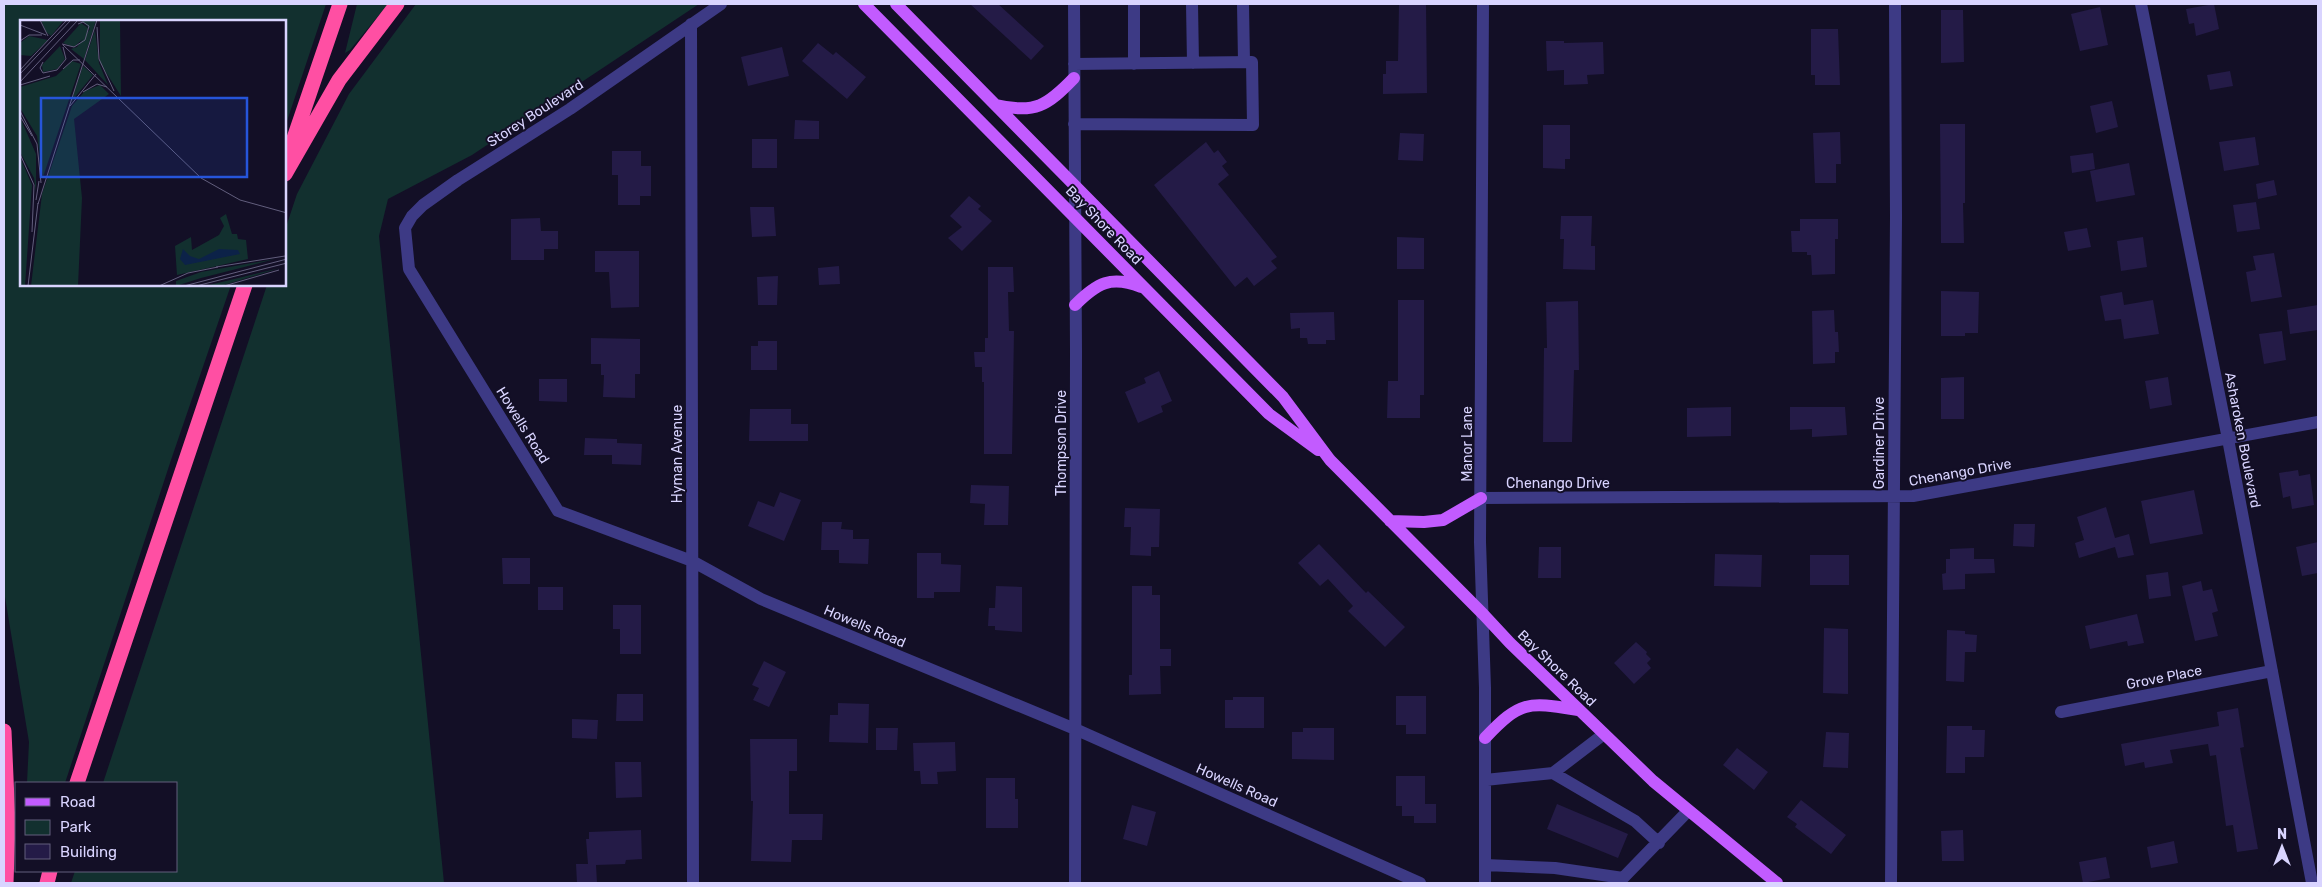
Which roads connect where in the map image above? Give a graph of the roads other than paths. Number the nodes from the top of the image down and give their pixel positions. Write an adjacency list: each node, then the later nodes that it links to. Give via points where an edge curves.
1 (340, 4): 21 (highway)
2 (397, 4): 22 (highway, via 339,80)
3 (720, 4): 13 (street, Storey Boulevard)
4 (864, 4): 24 (main road, Bay Shore Road)
5 (896, 4): 19 (main road, Bay Shore Road)
6 (1074, 4): 16 (street, Thompson Drive)
7 (1134, 4): 17 (street)
8 (1192, 4): 15 (street)
9 (1243, 4): 14 (street)
10 (1483, 4): 33 (street, Manor Lane)
11 (1895, 4): 32 (street, Gardiner Drive)
12 (2141, 4): 30 (street, Asharoken Boulevard)
13 (692, 24): 25 (street, Storey Boulevard, via 570,109 422,205 405,228); 35 (street, Hyman Avenue)
14 (1244, 62): 15 (street); 20 (street, via 1252,62 1253,125)
15 (1193, 63): 17 (street)
16 (1074, 64): 17 (street); 18 (street, Thompson Drive)
17 (1134, 64)
18 (1074, 78): 19 (main road, via 1052,100 1038,108 1025,110); 20 (street, Thompson Drive)
19 (996, 106): 23 (main road, Bay Shore Road)
20 (1074, 124): 23 (street, Thompson Drive)
21 (286, 163)
22 (286, 172)
23 (1075, 186): 24 (street, Thompson Drive); 31 (main road, Bay Shore Road, via 1283,397)
24 (1075, 217): 27 (main road, Bay Shore Road); 28 (street, Thompson Drive)
25 (409, 269): 35 (street, Howells Road, via 558,511)
26 (245, 286): 46 (highway)
27 (1144, 288): 28 (main road, via 1130,282 1112,281 1094,288); 31 (main road, Bay Shore Road, via 1269,414)
28 (1076, 305): 40 (street, Thompson Drive)
29 (2318, 422): 30 (street, Chenango Drive)
30 (2228, 439): 32 (street, Chenango Drive, via 1914,496); 37 (street, Asharoken Boulevard)
31 (1330, 460): 34 (main road, Bay Shore Road)
32 (1894, 496): 33 (street, Chenango Drive); 56 (street, Gardiner Drive)
33 (1482, 498): 34 (main road, via 1443,520); 36 (street, Manor Lane)
34 (1390, 521): 36 (main road, Bay Shore Road)
35 (692, 561): 40 (street, Howells Road, via 762,599); 51 (street, Hyman Avenue)
36 (1483, 614): 38 (main road, Bay Shore Road); 43 (street, Manor Lane)
37 (2272, 671): 39 (street, Grove Place); 57 (street, Asharoken Boulevard)
38 (1578, 710): 42 (main road, Bay Shore Road); 43 (main road, via 1540,704 1523,706 1505,717)
39 (2061, 712)
40 (1075, 729): 52 (street, Thompson Drive); 53 (street, Howells Road)
41 (4, 731): 50 (highway, via 8,816)
42 (1604, 734): 44 (street); 47 (main road, Bay Shore Road)
43 (1485, 738): 45 (street, Manor Lane)
44 (1553, 773): 45 (street); 48 (street, via 1635,821)
45 (1485, 780): 49 (street, Manor Lane)
46 (77, 782)
47 (1688, 811): 48 (street); 55 (main road, Bay Shore Road)
48 (1659, 843): 49 (street, via 1623,878 1555,868)
49 (1485, 865): 54 (street, Manor Lane)
50 (6, 883)
51 (693, 883)
52 (1075, 883)
53 (1420, 883)
54 (1485, 883)
55 (1777, 883)
56 (1891, 883)
57 (2312, 883)

